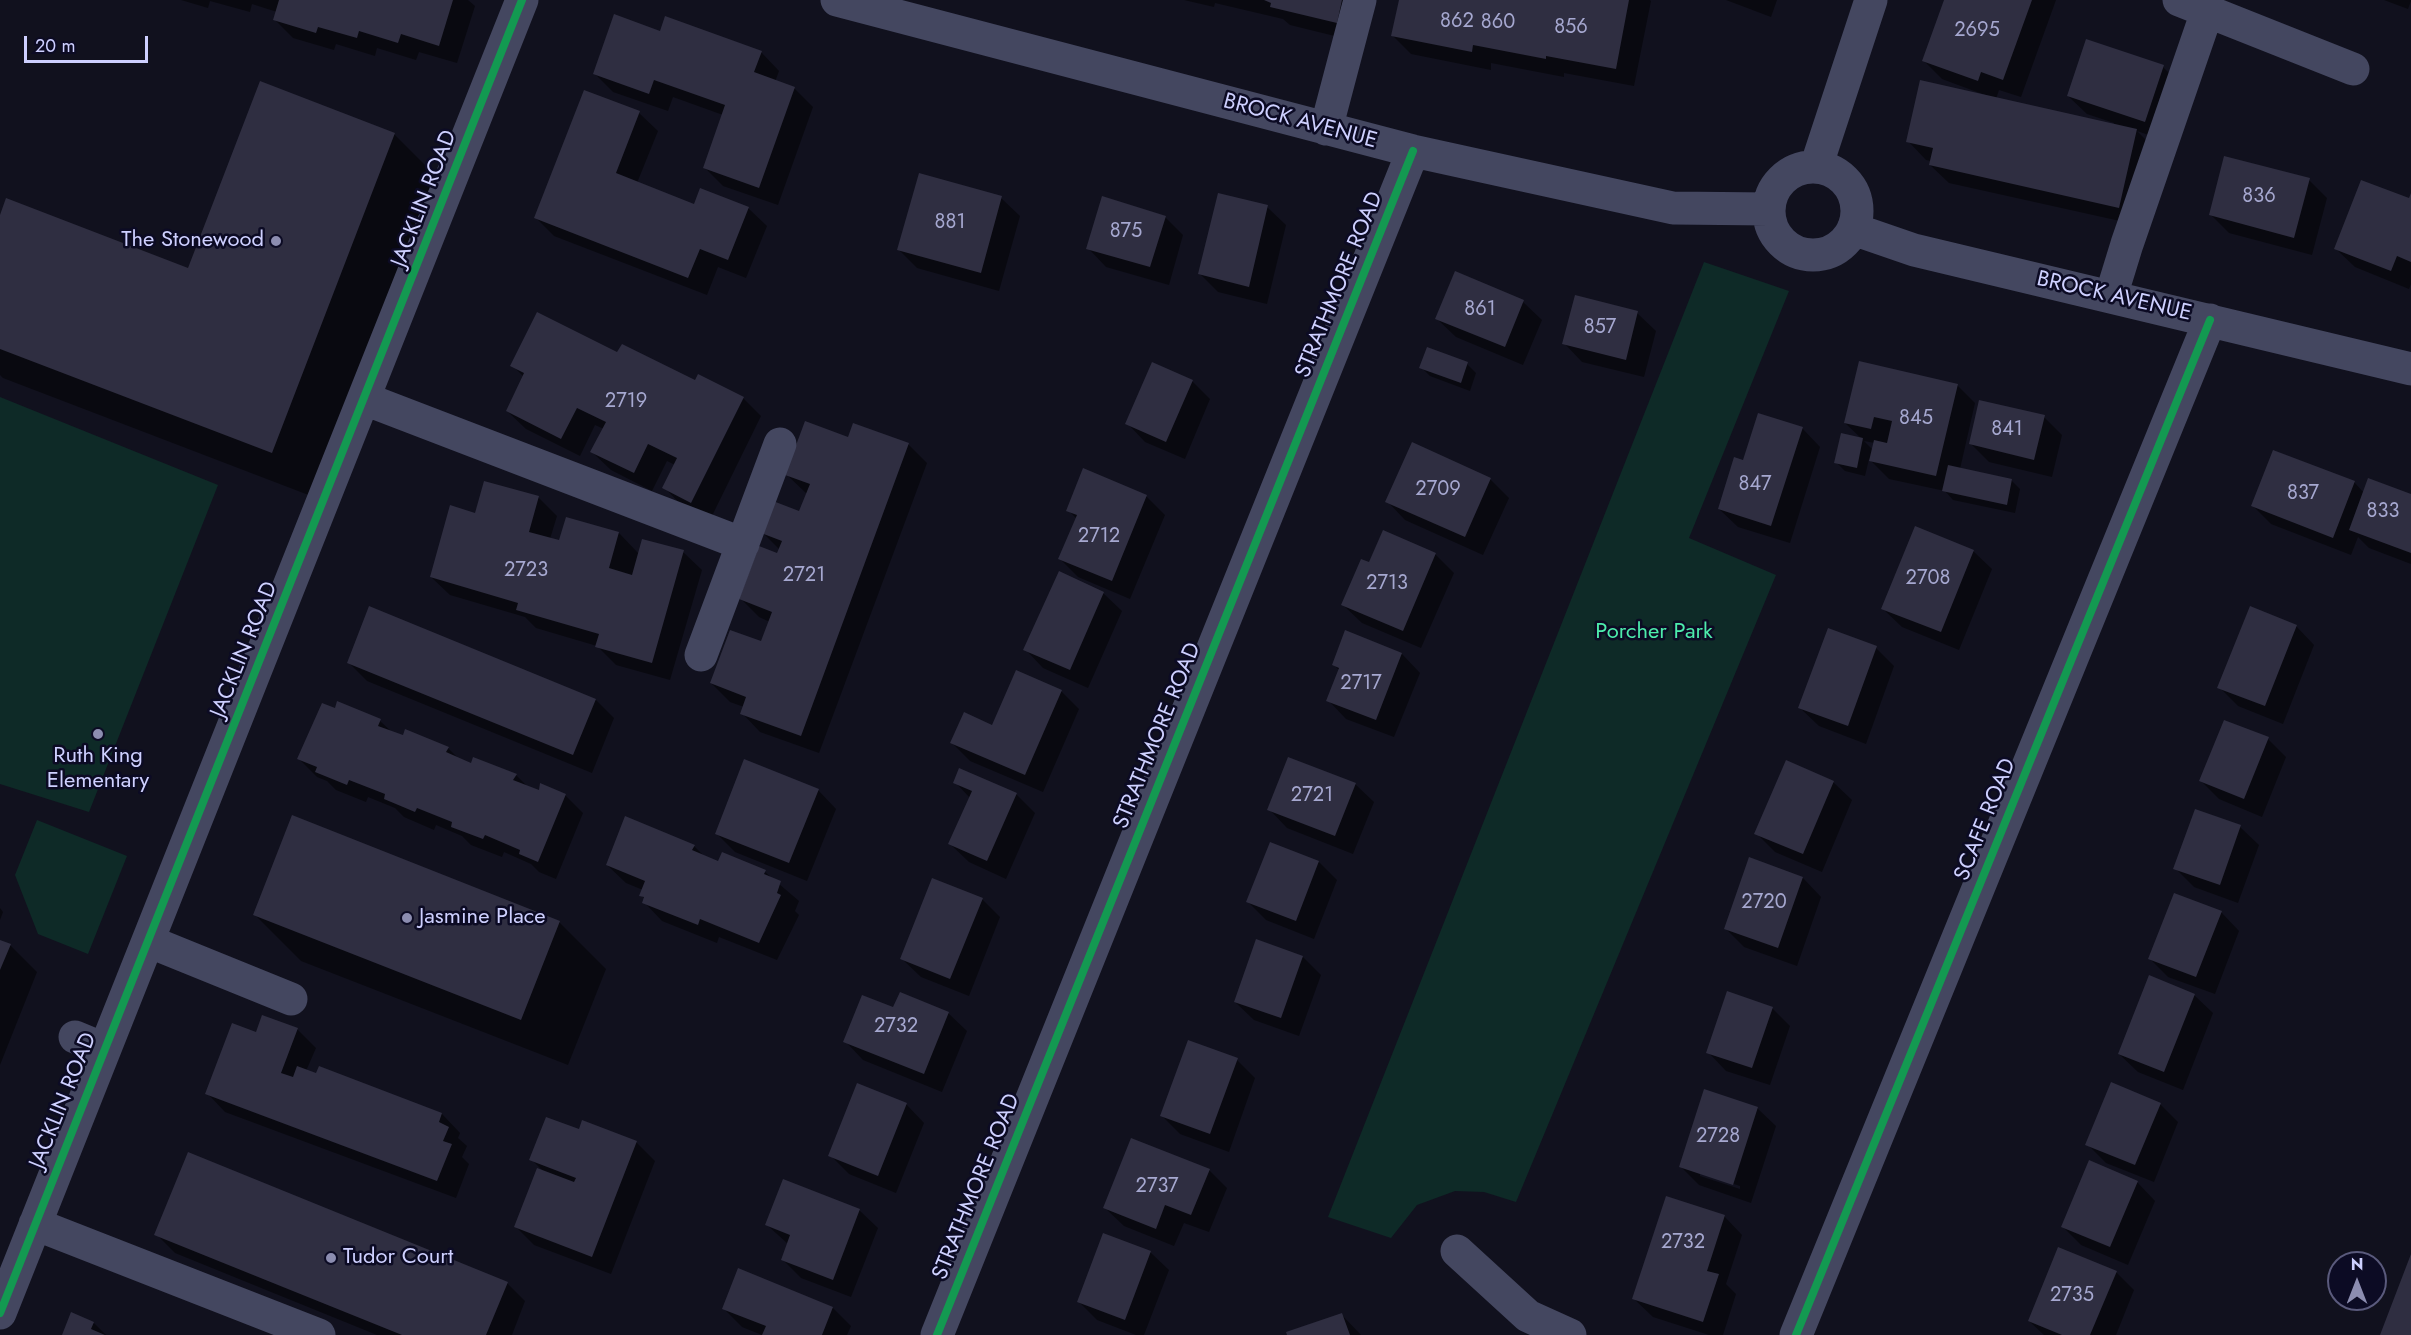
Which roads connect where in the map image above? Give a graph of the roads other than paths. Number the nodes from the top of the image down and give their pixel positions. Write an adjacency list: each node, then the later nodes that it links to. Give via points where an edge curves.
1 (522, 0): 16 (street, JACKLIN ROAD)
2 (837, 0): 5 (street, BROCK AVENUE)
3 (1360, 0): 8 (street)
4 (1871, 0): 10 (street)
5 (884, 6): 8 (street, BROCK AVENUE)
6 (2193, 6): 7 (street); 13 (street)
7 (2353, 69)
8 (1326, 129): 9 (street, BROCK AVENUE)
9 (1413, 151): 11 (street, BROCK AVENUE, via 1673,208); 26 (street, STRATHMORE ROAD)
10 (1816, 167): 11 (street, via 1797,171 1779,182); 12 (street, via 1832,171 1851,189 1857,216)
11 (1769, 209): 12 (street, via 1778,238 1803,254 1832,250)
12 (1853, 229): 13 (street, BROCK AVENUE, via 1914,250)
13 (2111, 296): 14 (street, BROCK AVENUE)
14 (2210, 320): 15 (street, BROCK AVENUE); 28 (street, SCAFE ROAD)
15 (2411, 369)
16 (365, 399): 18 (street); 20 (street, JACKLIN ROAD)
17 (780, 444): 18 (street)
18 (743, 544): 19 (street)
19 (701, 655)
20 (148, 940): 21 (street); 22 (street, JACKLIN ROAD, via 89,1043)
21 (291, 999)
22 (35, 1224): 24 (street, JACKLIN ROAD); 25 (street)
23 (1457, 1251): 27 (street, via 1528,1316)
24 (0, 1313)
25 (319, 1335)
26 (937, 1335)
27 (1570, 1335)
28 (1796, 1335)

